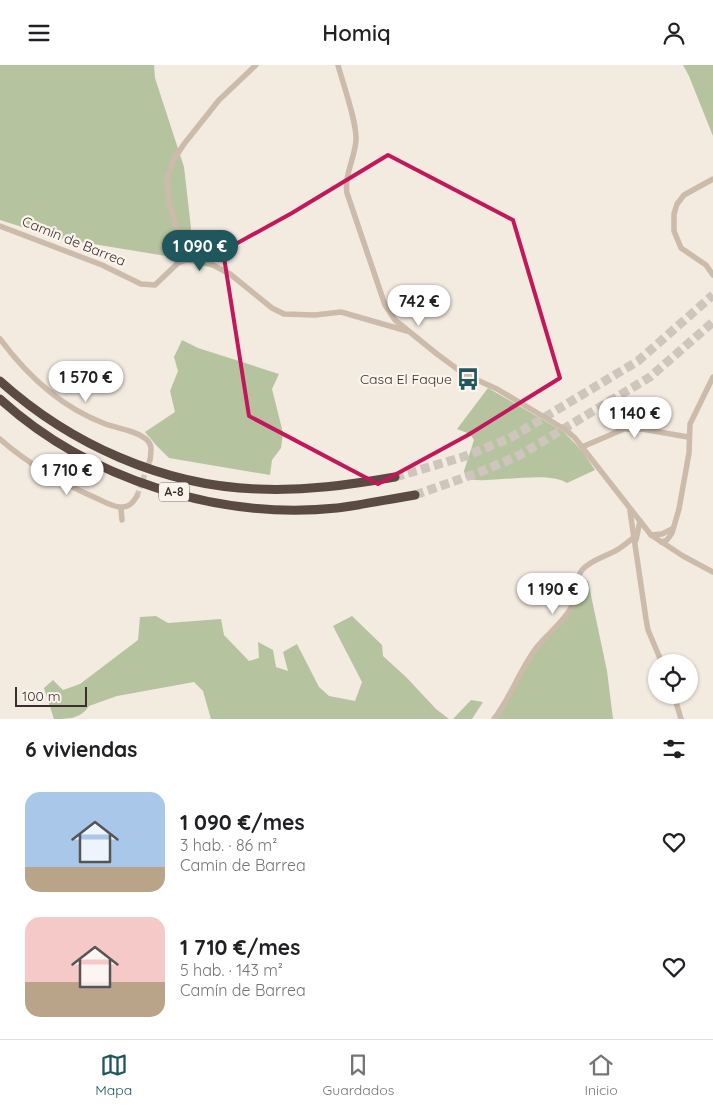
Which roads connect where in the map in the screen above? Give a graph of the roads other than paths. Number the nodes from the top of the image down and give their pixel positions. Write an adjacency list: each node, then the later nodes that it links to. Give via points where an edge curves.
1 (256, 65): 5 (street, via 220,100 184,144 167,177 169,202)
2 (338, 65): 7 (street, via 356,138 347,193 385,305)
3 (713, 179): 6 (street, via 684,195 677,203 674,231 681,247 706,265)
4 (0, 226): 5 (street, Camin de Barrea, via 102,265 141,284 155,285 178,263)
5 (186, 260): 7 (street, via 212,265 230,273 284,314 341,312)
6 (713, 275)
7 (408, 331): 14 (street, via 464,373 557,423)
8 (0, 339): 15 (street, via 18,363 71,407 147,440 152,447)
9 (713, 377): 12 (street, via 693,416)
10 (0, 381): 16 (highway, A-8, via 52,422 91,444 134,464 168,474 211,484 266,489 335,487)
11 (0, 399): 17 (highway, A-8, via 45,435 87,459 145,484 208,502 295,509 336,508)
12 (688, 437): 14 (street, via 624,429); 24 (street, via 689,453 680,509)
13 (0, 439): 19 (street, via 66,485)
14 (582, 447): 20 (street)
15 (150, 460)
16 (395, 477)
17 (415, 495)
18 (137, 497): 19 (street, via 132,504)
19 (121, 508): 21 (street)
20 (630, 509): 22 (street); 23 (street)
21 (122, 520)
22 (640, 521): 23 (street); 25 (street); 26 (street)
23 (633, 530): 26 (street)
24 (670, 530): 25 (street); 27 (street, via 672,533 667,541)
25 (649, 533): 26 (street, via 641,532); 27 (street)
26 (635, 539): 29 (street, via 648,630); 31 (street, via 592,561 581,571 574,599 564,619 536,648)
27 (661, 542): 28 (street)
28 (713, 571)
29 (658, 654)
30 (677, 704): 32 (street)
31 (494, 719)
32 (681, 719)

